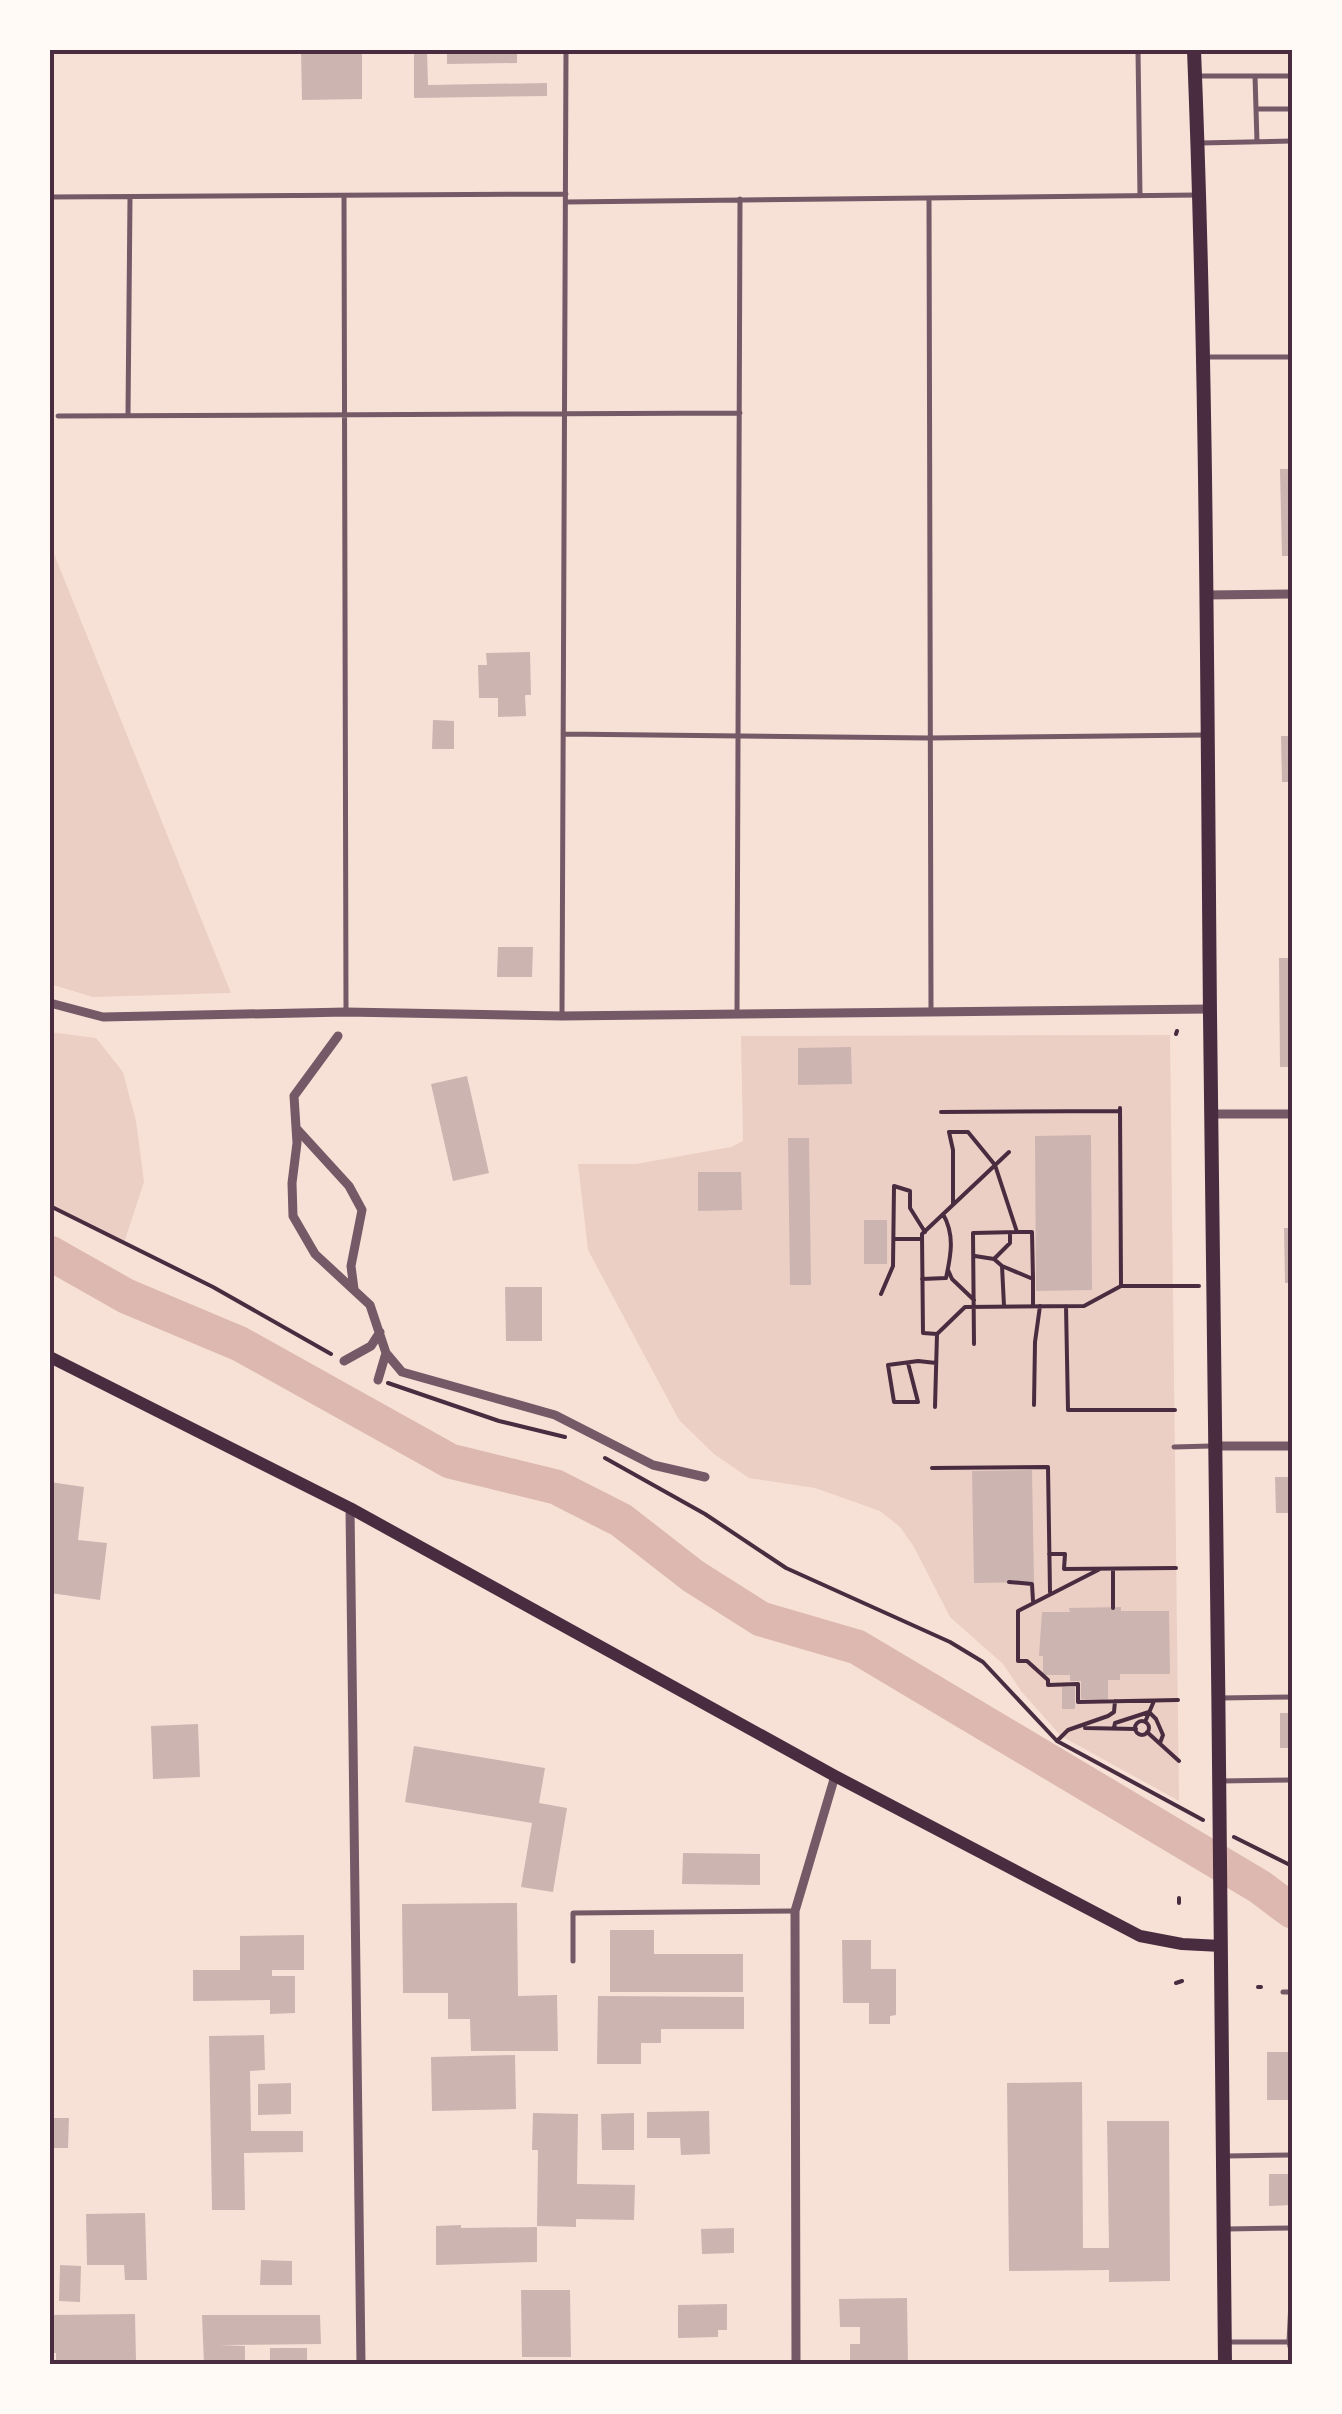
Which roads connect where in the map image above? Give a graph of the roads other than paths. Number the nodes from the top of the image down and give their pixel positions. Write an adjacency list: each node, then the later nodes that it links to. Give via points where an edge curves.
1 (566, 50): 12 (lane)
2 (1138, 50): 14 (lane)
3 (1194, 50): 4 (main road)
4 (1196, 76): 5 (lane); 11 (main road)
5 (1254, 76): 6 (lane); 7 (lane)
6 (1292, 76)
7 (1256, 109): 8 (lane); 10 (lane)
8 (1292, 109)
9 (1292, 141): 10 (lane)
10 (1257, 142): 11 (lane)
11 (1198, 143): 13 (main road)
12 (566, 194): 17 (lane); 20 (lane)
13 (1200, 195): 14 (lane); 21 (main road)
14 (1140, 196): 18 (lane)
15 (50, 198): 16 (lane)
16 (130, 198): 17 (lane); 24 (lane)
17 (344, 198): 25 (lane)
18 (929, 198): 19 (lane); 33 (lane)
19 (740, 200): 20 (lane); 23 (lane)
20 (566, 202): 26 (lane)
21 (1202, 357): 22 (lane); 29 (main road)
22 (1292, 357)
23 (740, 412): 26 (lane); 31 (lane)
24 (128, 414): 25 (lane); 27 (lane)
25 (345, 415): 26 (lane); 36 (lane)
26 (565, 415): 30 (lane)
27 (58, 416)
28 (1292, 594): 29 (street)
29 (1206, 596): 32 (main road)
30 (563, 734): 31 (lane); 39 (lane)
31 (740, 735): 33 (lane); 38 (lane)
32 (1210, 735): 33 (lane); 35 (main road)
33 (929, 738): 37 (lane)
34 (50, 1003): 36 (street, via 103,1016)
35 (1210, 1009): 37 (street); 41 (main road)
36 (346, 1012): 39 (street)
37 (931, 1012): 38 (street)
38 (737, 1015): 39 (street)
39 (562, 1016)
40 (338, 1036): 43 (street, via 294,1096)
41 (1212, 1114): 42 (street); 51 (main road)
42 (1292, 1114)
43 (296, 1128): 44 (street, via 293,1216 314,1254); 44 (street, via 350,1186 362,1210 351,1266)
44 (354, 1289): 45 (street, via 370,1305)
45 (380, 1332): 46 (street); 48 (street, via 371,1346)
46 (386, 1353): 49 (street); 53 (street, via 402,1372 554,1415 653,1465)
47 (50, 1357): 54 (main road)
48 (344, 1361)
49 (378, 1380)
50 (1174, 1446): 51 (lane)
51 (1216, 1446): 52 (street); 56 (main road)
52 (1292, 1446)
53 (705, 1477)
54 (350, 1508): 57 (main road); 74 (street)
55 (1292, 1697): 56 (lane)
56 (1217, 1698): 59 (main road)
57 (835, 1776): 60 (street); 61 (main road, via 1140,1936)
58 (1292, 1780): 59 (lane)
59 (1218, 1788): 61 (main road)
60 (795, 1911): 62 (lane, via 573,1913); 75 (street)
61 (1221, 1946): 66 (main road)
62 (573, 1961)
63 (1283, 1992): 64 (lane)
64 (1292, 1992)
65 (1292, 2155): 66 (lane)
66 (1224, 2156): 68 (main road)
67 (1292, 2228): 68 (lane)
68 (1224, 2229): 71 (main road)
69 (1292, 2282): 70 (lane)
70 (1291, 2315): 72 (lane)
71 (1225, 2342): 72 (lane); 76 (main road)
72 (1289, 2342): 73 (lane)
73 (1292, 2354)
74 (361, 2364)
75 (796, 2364)
76 (1225, 2364)

